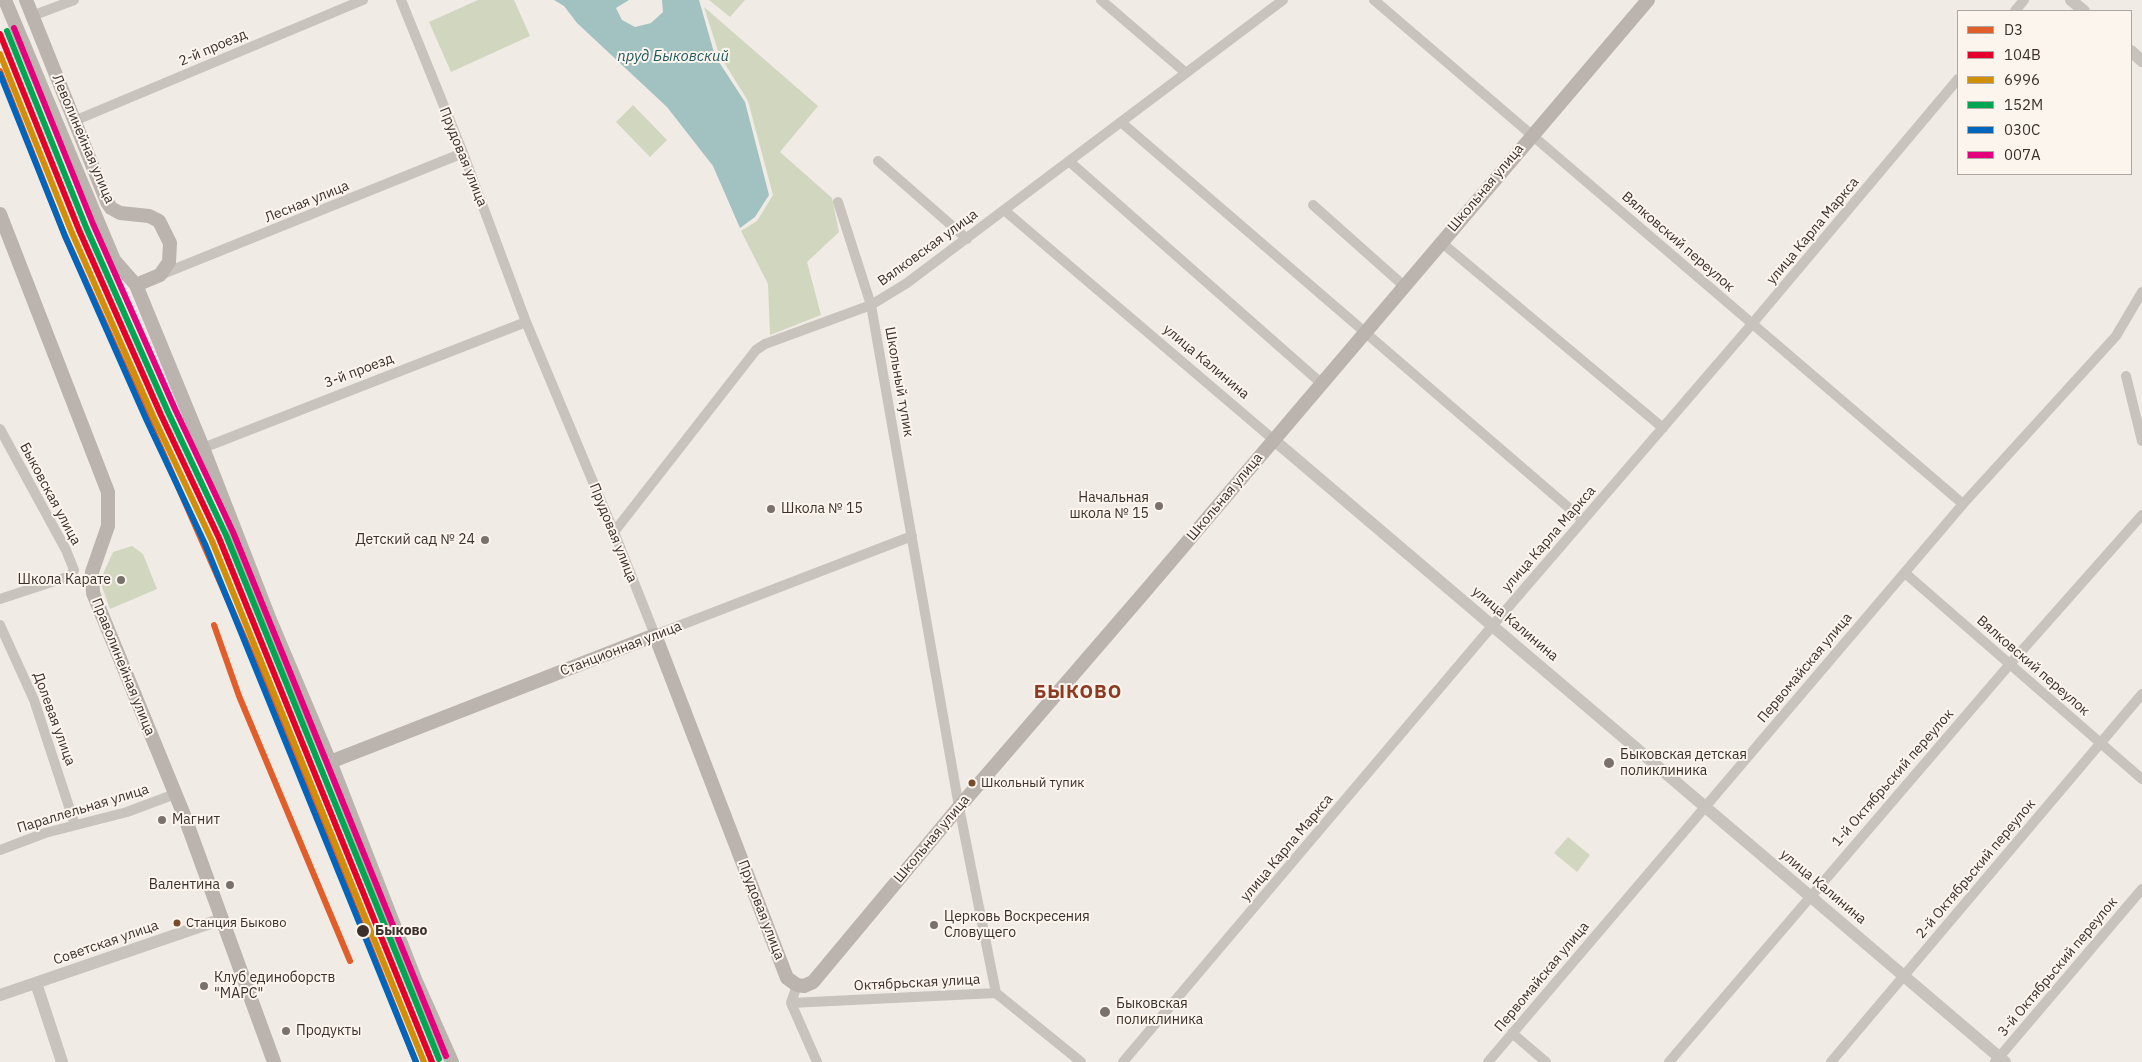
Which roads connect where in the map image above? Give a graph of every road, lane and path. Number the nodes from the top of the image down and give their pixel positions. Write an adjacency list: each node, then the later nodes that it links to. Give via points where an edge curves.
1 (5, 0): 32 (main road, via 114,260)
2 (26, 0): 14 (main road, Леволинейная улица)
3 (74, 0): 14 (street)
4 (363, 0): 19 (street, 2-й проезд)
5 (401, 0): 22 (street, Прудовая улица)
6 (1101, 0): 17 (street)
7 (1283, 0): 17 (street, Вялковская улица)
8 (1374, 0): 21 (street, Вялковский переулок)
9 (1648, 0): 21 (main road, Школьная улица)
10 (2024, 0): 12 (street)
11 (2071, 0): 13 (street)
12 (2016, 10)
13 (2083, 10)
14 (32, 16): 19 (main road, Леволинейная улица)
15 (2132, 52): 16 (street)
16 (2142, 61)
17 (1186, 74): 20 (street, Вялковская улица)
18 (1957, 81): 37 (street, улица Карла Маркса)
19 (74, 120): 31 (main road, Леволинейная улица, via 111,208 159,221 170,243 169,262)
20 (1122, 123): 24 (street, Вялковская улица); 38 (street)
21 (1532, 134): 30 (main road, Школьная улица); 37 (street, Вялковский переулок)
22 (463, 153): 31 (street, Лесная улица); 36 (street, Прудовая улица)
23 (878, 160): 29 (street)
24 (1070, 162): 27 (street, Вялковская улица); 40 (street)
25 (838, 202): 35 (street, Школьный тупик)
26 (1313, 206): 33 (street)
27 (1004, 210): 29 (street, Вялковская улица); 43 (street, улица Калинина)
28 (0, 214): 61 (main road, Праволинейная улица, via 108,492 108,526 92,572 93,593)
29 (967, 238): 35 (street, Вялковская улица)
30 (1441, 242): 33 (main road, Школьная улица); 41 (street)
31 (160, 276): 32 (main road)
32 (136, 285): 45 (main road)
33 (1404, 286): 38 (main road, Школьная улица)
34 (2142, 292): 46 (street, Первомайская улица, via 2116,336)
35 (872, 305): 49 (street, Вялковская улица, via 756,350); 50 (street, Школьный тупик)
36 (526, 322): 45 (street, 3-й проезд); 49 (street, Прудовая улица)
37 (1752, 324): 41 (street, улица Карла Маркса); 46 (street, Вялковский переулок)
38 (1366, 332): 40 (main road, Школьная улица); 48 (street)
39 (2126, 376): 44 (street)
40 (1322, 383): 43 (main road, Школьная улица)
41 (1663, 428): 48 (street, улица Карла Маркса)
42 (0, 430): 52 (street, Быковская улица, via 66,550 74,572)
43 (1274, 440): 54 (street, улица Калинина); 63 (main road, Школьная улица)
44 (2142, 441)
45 (203, 448): 59 (main road)
46 (1963, 504): 51 (street, Первомайская улица)
47 (2142, 514): 56 (street, 1-й Октябрьский переулок)
48 (1583, 520): 54 (street, улица Карла Маркса)
49 (614, 532): 55 (street, Прудовая улица)
50 (912, 536): 55 (street, Станционная улица); 63 (street, Школьный тупик)
51 (1905, 572): 56 (street, Вялковский переулок); 62 (street, Первомайская улица)
52 (0, 599)
53 (0, 625): 64 (street, Долевая улица, via 34,700)
54 (1493, 625): 62 (street, улица Калинина); 82 (street, улица Карла Маркса)
55 (655, 636): 59 (main road, Станционная улица); 71 (main road, Прудовая улица, via 787,978)
56 (2010, 664): 58 (street, Вялковский переулок); 67 (street, 1-й Октябрьский переулок)
57 (2142, 694): 58 (street, 2-й Октябрьский переулок)
58 (2100, 743): 60 (street, Вялковский переулок); 69 (street, 2-й Октябрьский переулок)
59 (330, 762): 79 (main road, via 418,987)
60 (2142, 779)
61 (175, 794): 64 (street, Параллельная улица, via 127,812); 68 (main road, Праволинейная улица)
62 (1706, 806): 67 (street, улица Калинина); 75 (street, Первомайская улица)
63 (959, 807): 71 (main road, Школьная улица, via 813,982); 72 (street, Школьный тупик)
64 (75, 824): 65 (street, Параллельная улица)
65 (0, 850)
66 (2142, 889): 76 (street, 3-й Октябрьский переулок)
67 (1810, 895): 69 (street, улица Калинина); 85 (street, 1-й Октябрьский переулок)
68 (222, 919): 70 (street, Советская улица); 78 (main road, Праволинейная улица)
69 (1905, 976): 76 (street, улица Калинина); 86 (street, 2-й Октябрьский переулок)
70 (36, 983): 73 (street, Советская улица); 77 (street)
71 (797, 985): 74 (street)
72 (996, 993): 74 (street, Октябрьская улица); 81 (street, Октябрьская улица)
73 (0, 995)
74 (791, 1003): 80 (street)
75 (1512, 1033): 83 (street, Первомайская улица); 84 (street)
76 (2000, 1060)
77 (62, 1062)
78 (274, 1062)
79 (452, 1062)
80 (817, 1062)
81 (1081, 1062)
82 (1123, 1062)
83 (1488, 1062)
84 (1546, 1062)
85 (1669, 1062)
86 (1831, 1062)

